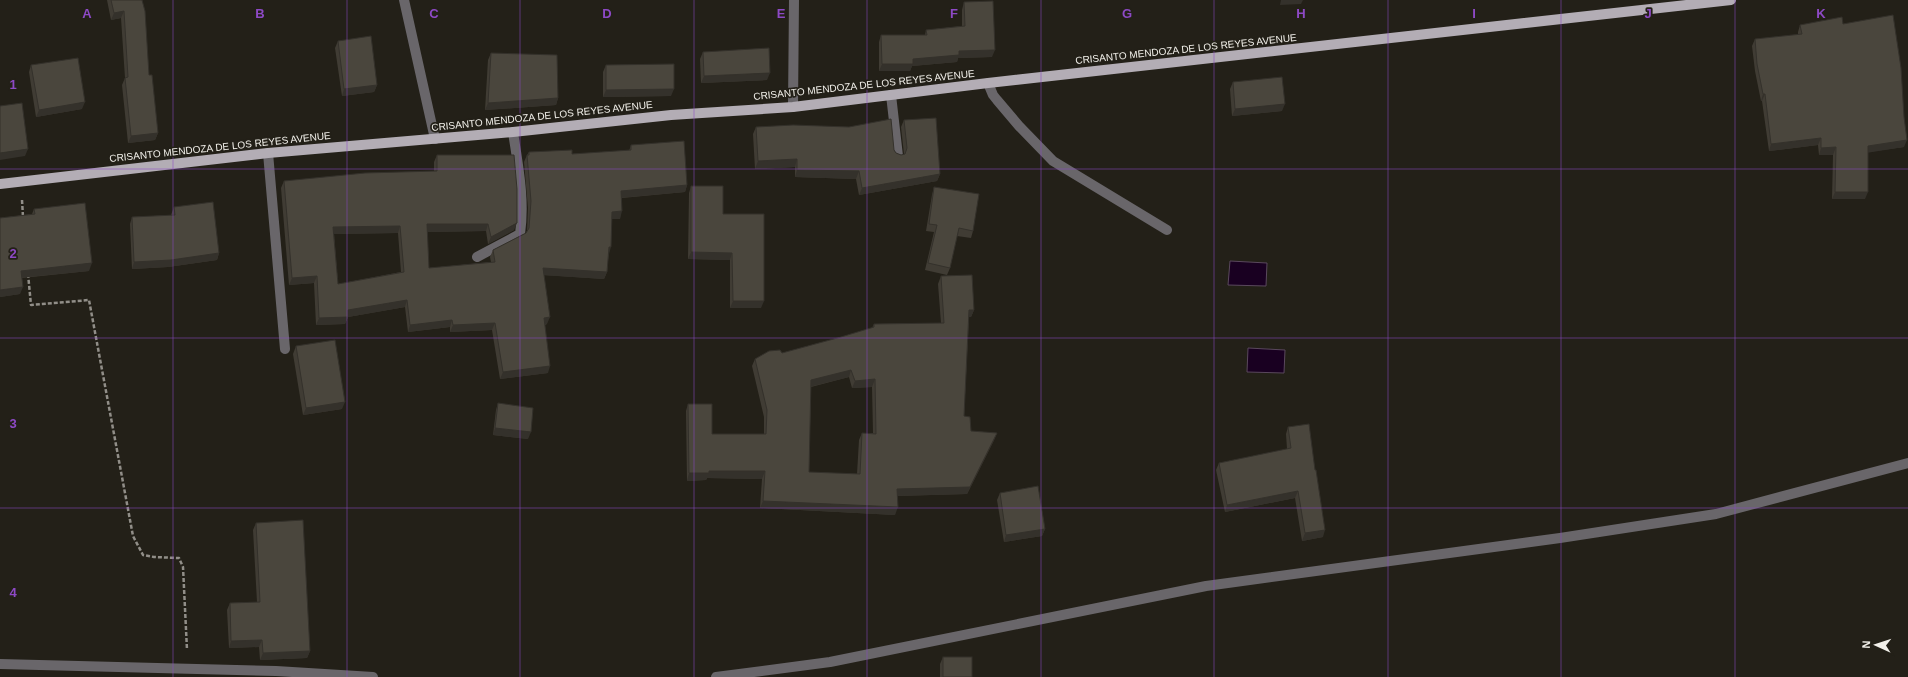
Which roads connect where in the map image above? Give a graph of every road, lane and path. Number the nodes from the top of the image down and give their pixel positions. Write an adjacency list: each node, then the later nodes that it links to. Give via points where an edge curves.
1 (404, 0): 8 (street)
2 (794, 0): 6 (street)
3 (1731, 0): 4 (main road, CRISANTO MENDOZA DE LOS REYES AVENUE)
4 (988, 83): 5 (main road, CRISANTO MENDOZA DE LOS REYES AVENUE); 14 (street, via 997,100 1019,126 1054,161)
5 (891, 95): 6 (main road, CRISANTO MENDOZA DE LOS REYES AVENUE); 10 (street)
6 (793, 107): 7 (main road, CRISANTO MENDOZA DE LOS REYES AVENUE, via 671,115)
7 (513, 132): 8 (main road, CRISANTO MENDOZA DE LOS REYES AVENUE); 15 (street, via 522,192 520,234)
8 (435, 139): 9 (main road, CRISANTO MENDOZA DE LOS REYES AVENUE)
9 (268, 153): 11 (main road, CRISANTO MENDOZA DE LOS REYES AVENUE); 17 (street)
10 (898, 156)
11 (20, 182): 12 (main road, CRISANTO MENDOZA DE LOS REYES AVENUE); 13 (path)
12 (0, 184)
13 (23, 220)
14 (1167, 230)
15 (477, 256)
16 (27, 266): 21 (path, via 31,305 89,300 133,536 142,555 179,558 183,567)
17 (285, 349)
18 (1908, 463): 24 (street, via 1716,514 1206,586 830,662)
19 (0, 664): 20 (street)
20 (94, 666): 21 (street); 22 (street)
21 (187, 668): 23 (street)
22 (93, 677)
23 (373, 677)
24 (716, 677)

